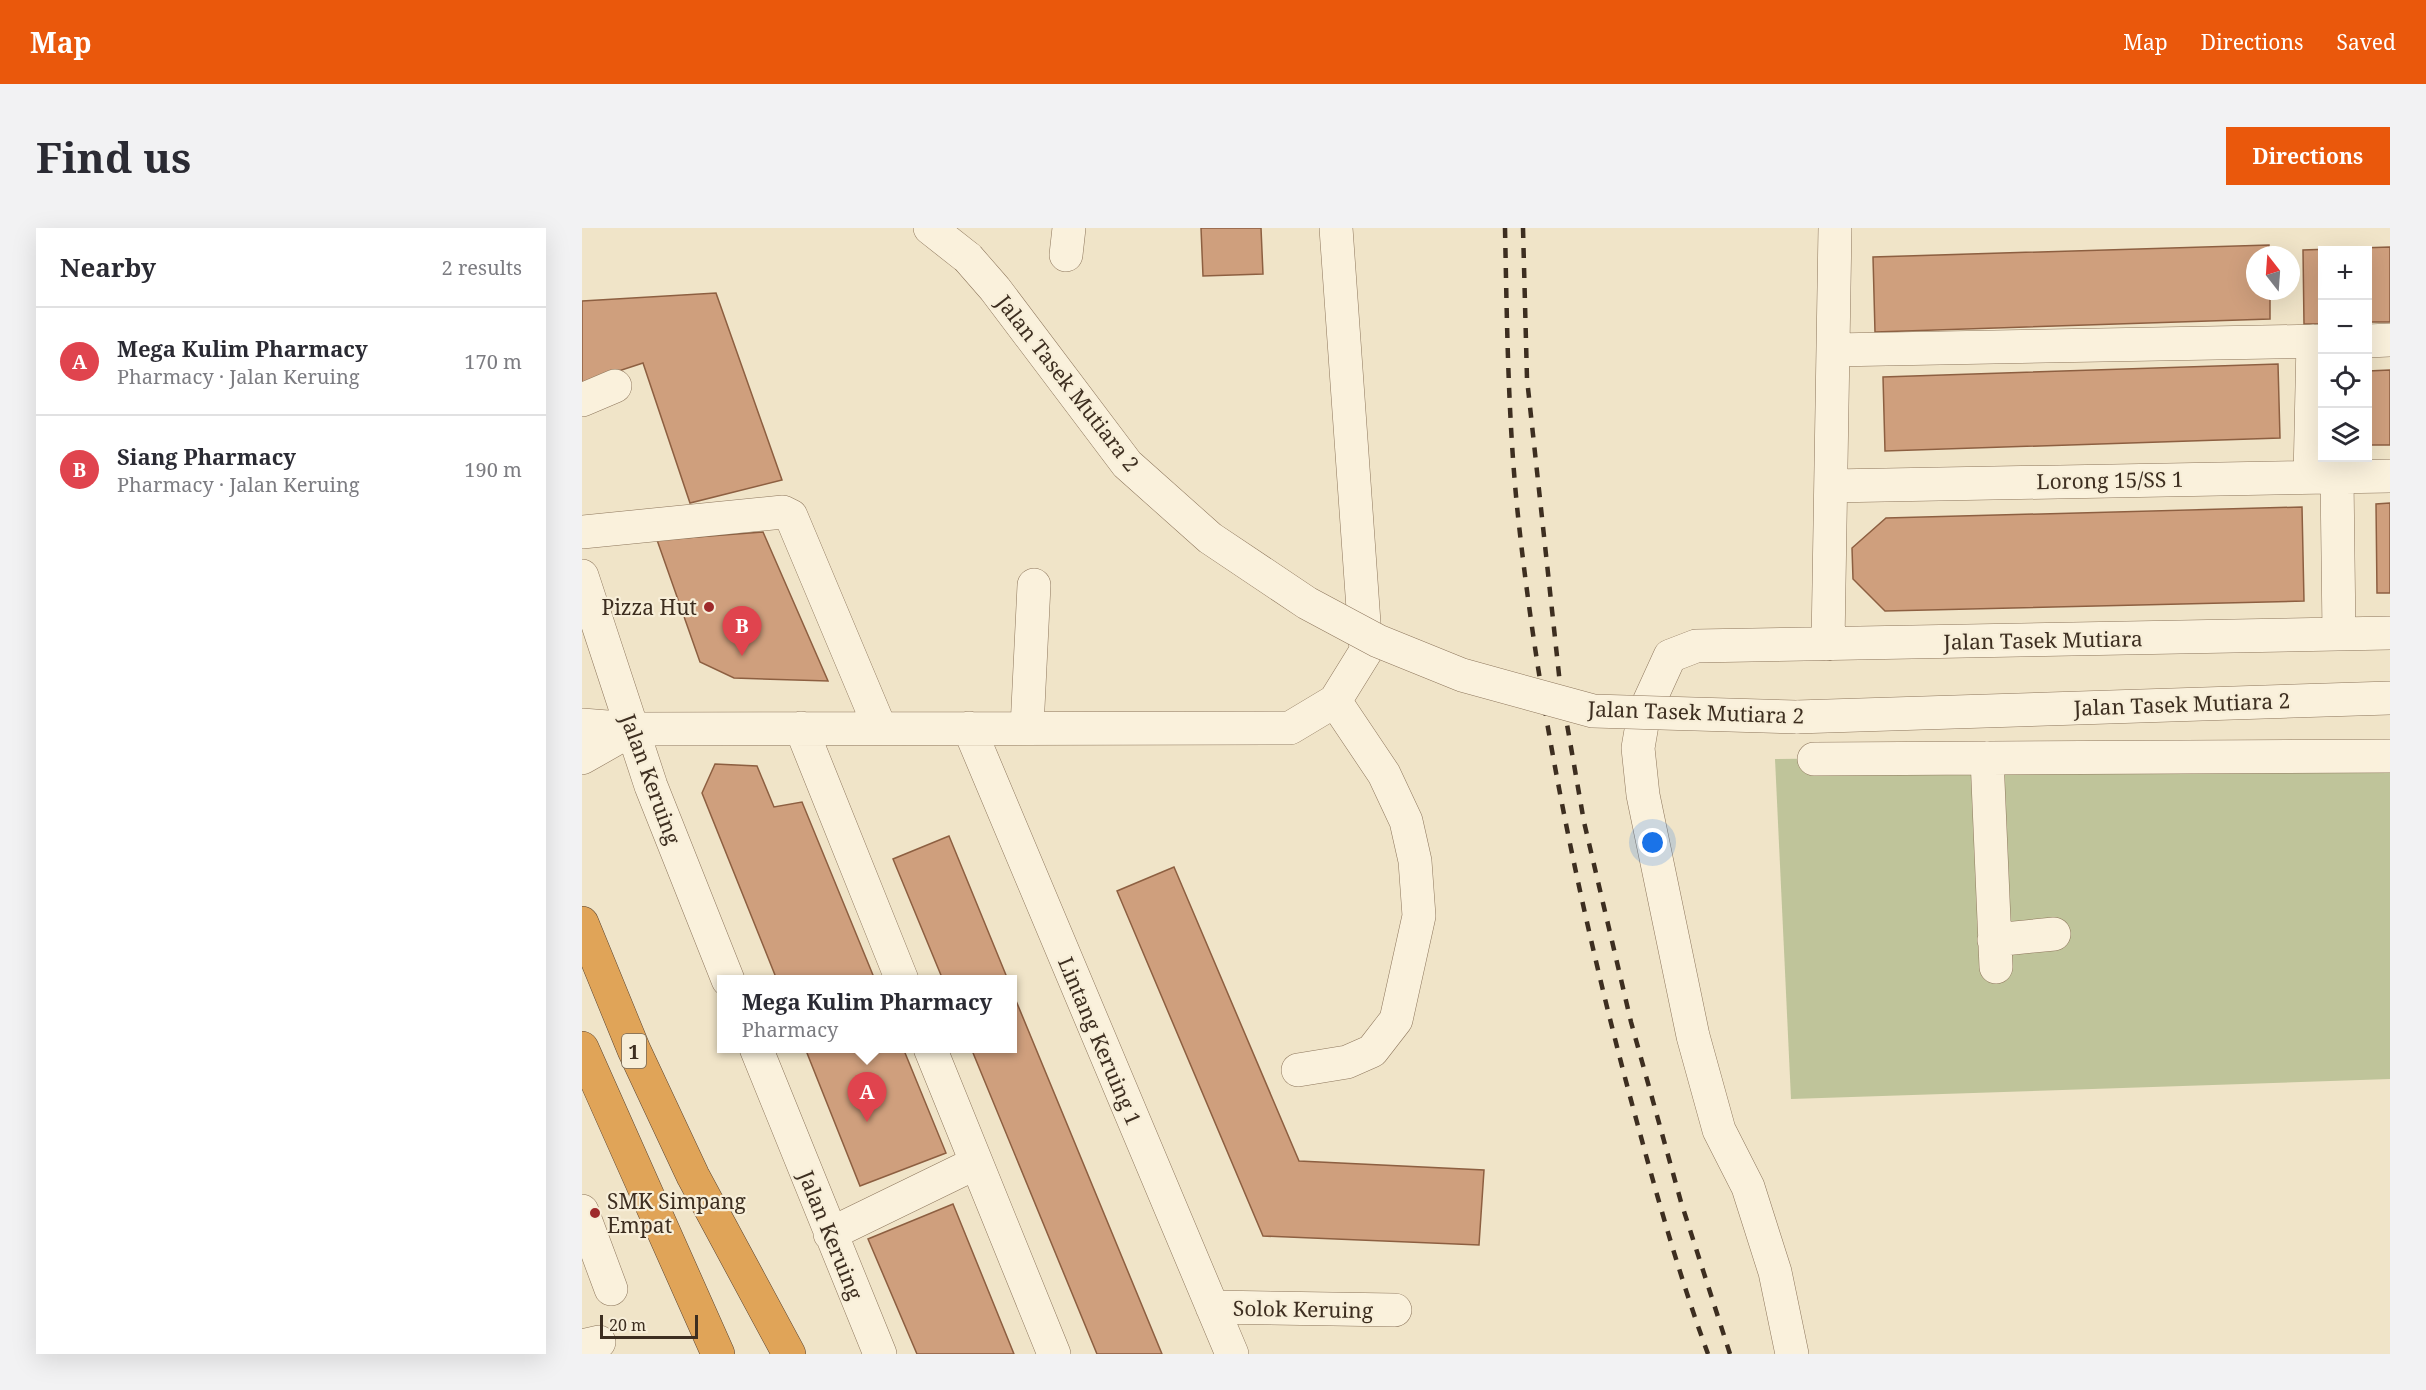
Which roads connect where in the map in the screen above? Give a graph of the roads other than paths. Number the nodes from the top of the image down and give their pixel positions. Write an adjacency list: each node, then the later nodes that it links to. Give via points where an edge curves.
1 (930, 228): 20 (street, Jalan Tasek Mutiara 2, bridge, via 968,258 995,289 1127,464 1210,538 1307,603 1378,641 1462,675 1593,711 1796,717)
2 (1336, 228): 21 (street, via 1366,651)
3 (1835, 228): 7 (street)
4 (2372, 340): 5 (street)
5 (2390, 340)
6 (2318, 341): 7 (street)
7 (1833, 350): 13 (street)
8 (2318, 354): 12 (street)
9 (615, 386): 10 (street)
10 (582, 400)
11 (2390, 476): 12 (street, Lorong 15/SS 1)
12 (2323, 477): 13 (street, Lorong 15/SS 1); 18 (street)
13 (1831, 486): 19 (street)
14 (582, 532): 24 (street, via 783,512 791,516)
15 (582, 576): 26 (street, Jalan Keruing)
16 (1034, 585): 27 (street)
17 (2390, 633): 18 (street, Jalan Tasek Mutiara)
18 (2339, 634): 19 (street, Jalan Tasek Mutiara)
19 (1828, 644): 51 (street, Jalan Tasek Mutiara, via 1696,646 1670,656 1644,713 1638,748 1643,795 1693,1036 1719,1130 1748,1187 1771,1261)
20 (2390, 698)
21 (1335, 701): 27 (street, via 1290,728); 39 (street, via 1384,774 1406,821 1415,861 1419,916 1396,1020 1372,1051 1347,1062)
22 (582, 725): 26 (street)
23 (801, 728): 24 (street); 26 (street); 35 (street)
24 (880, 728): 25 (street)
25 (969, 728): 27 (street); 44 (street, Lintang Keruing 1)
26 (633, 729): 29 (street); 34 (street, Jalan Keruing, via 651,786)
27 (1027, 729)
28 (2390, 756): 30 (street)
29 (582, 758)
30 (1987, 758): 31 (street); 33 (street, via 1995,954)
31 (1814, 759)
32 (582, 923): 47 (highway, 1, via 634,1050 693,1176)
33 (2054, 934)
34 (726, 975)
35 (900, 975)
36 (582, 1048): 46 (highway, 1)
37 (758, 1053): 42 (street, Jalan Keruing)
38 (932, 1053): 40 (street)
39 (1298, 1070)
40 (976, 1163): 42 (street); 49 (street)
41 (582, 1211): 43 (street)
42 (830, 1234): 48 (street, Jalan Keruing)
43 (611, 1289)
44 (1212, 1307): 45 (street, Solok Keruing); 50 (street, Lintang Keruing 1)
45 (1395, 1310)
46 (718, 1354)
47 (789, 1354)
48 (880, 1354)
49 (1054, 1354)
50 (1232, 1354)
51 (1792, 1354)

